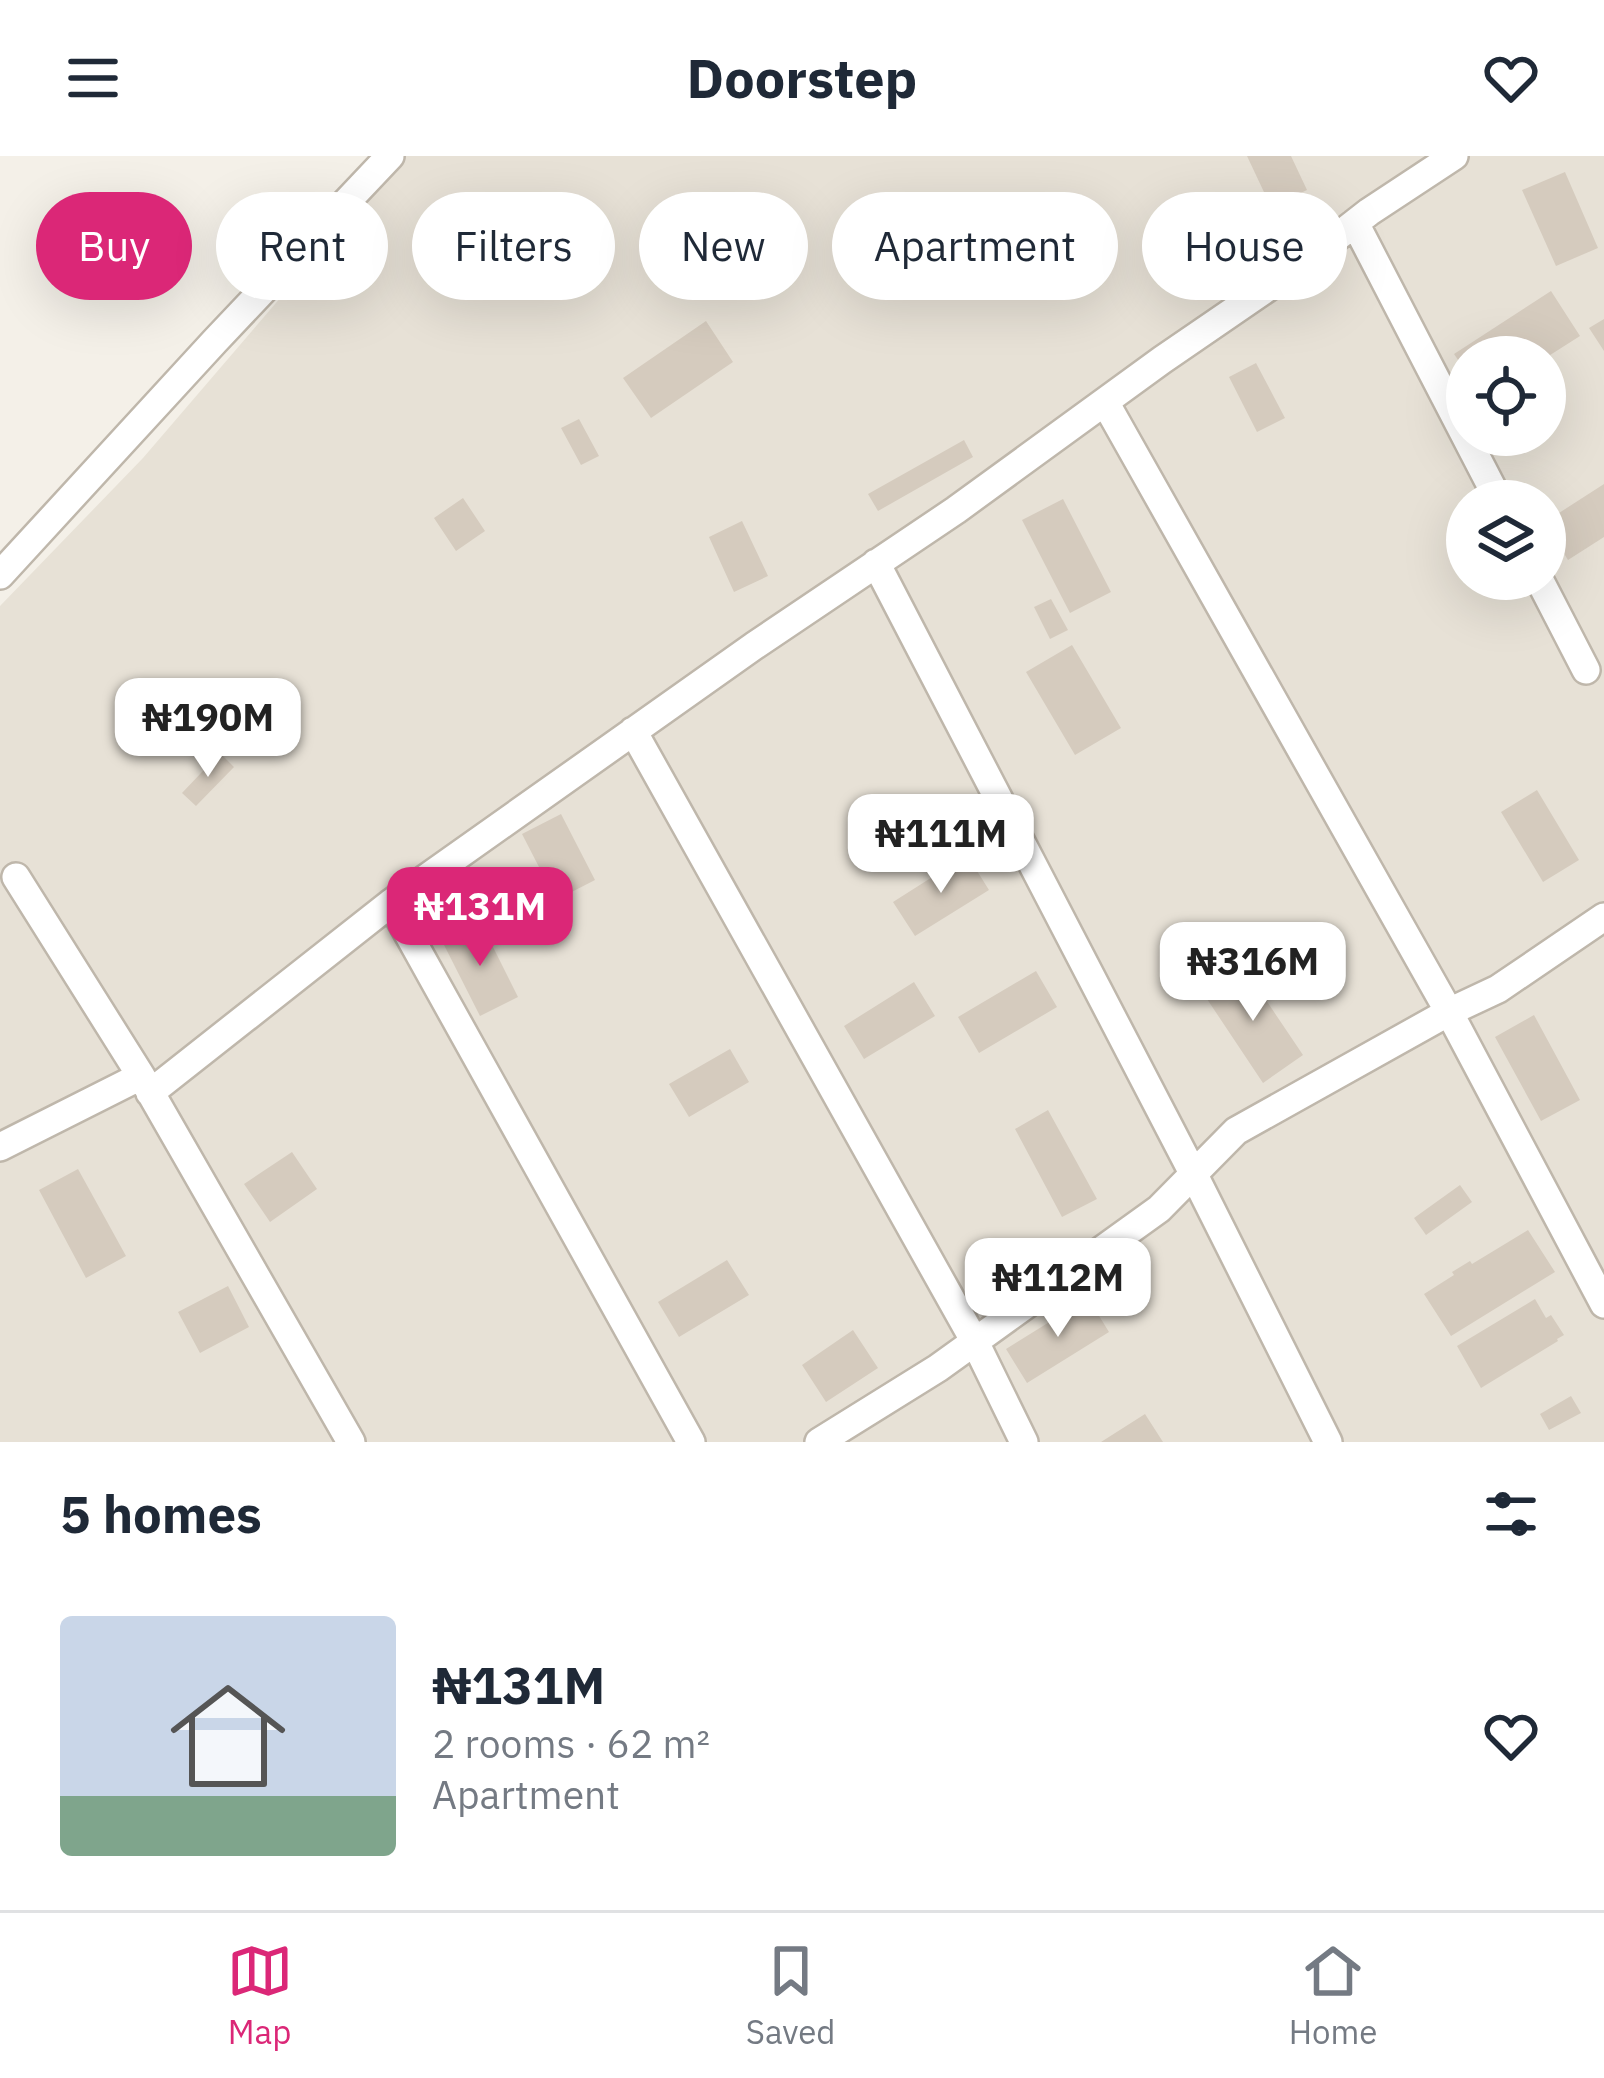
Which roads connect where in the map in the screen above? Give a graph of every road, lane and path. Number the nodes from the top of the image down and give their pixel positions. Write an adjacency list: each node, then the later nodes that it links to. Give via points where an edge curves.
1 (390, 156): 7 (street)
2 (1454, 156): 3 (street)
3 (1355, 223): 4 (street); 5 (street)
4 (1105, 402): 6 (street); 14 (street)
5 (1487, 480)
6 (876, 563): 10 (street); 17 (street)
7 (0, 575)
8 (1550, 600): 9 (street)
9 (1586, 670)
10 (633, 731): 12 (street); 19 (street)
11 (16, 877): 15 (street)
12 (391, 903): 15 (street); 21 (street)
13 (1604, 916): 14 (street)
14 (1449, 1012): 17 (street, via 1236,1131); 18 (street)
15 (145, 1085): 16 (street); 20 (street)
16 (0, 1147)
17 (1193, 1174): 19 (street, via 1159,1209); 24 (street)
18 (1604, 1304)
19 (975, 1342): 22 (street); 23 (street)
20 (351, 1442)
21 (691, 1442)
22 (819, 1442)
23 (1024, 1442)
24 (1328, 1442)

